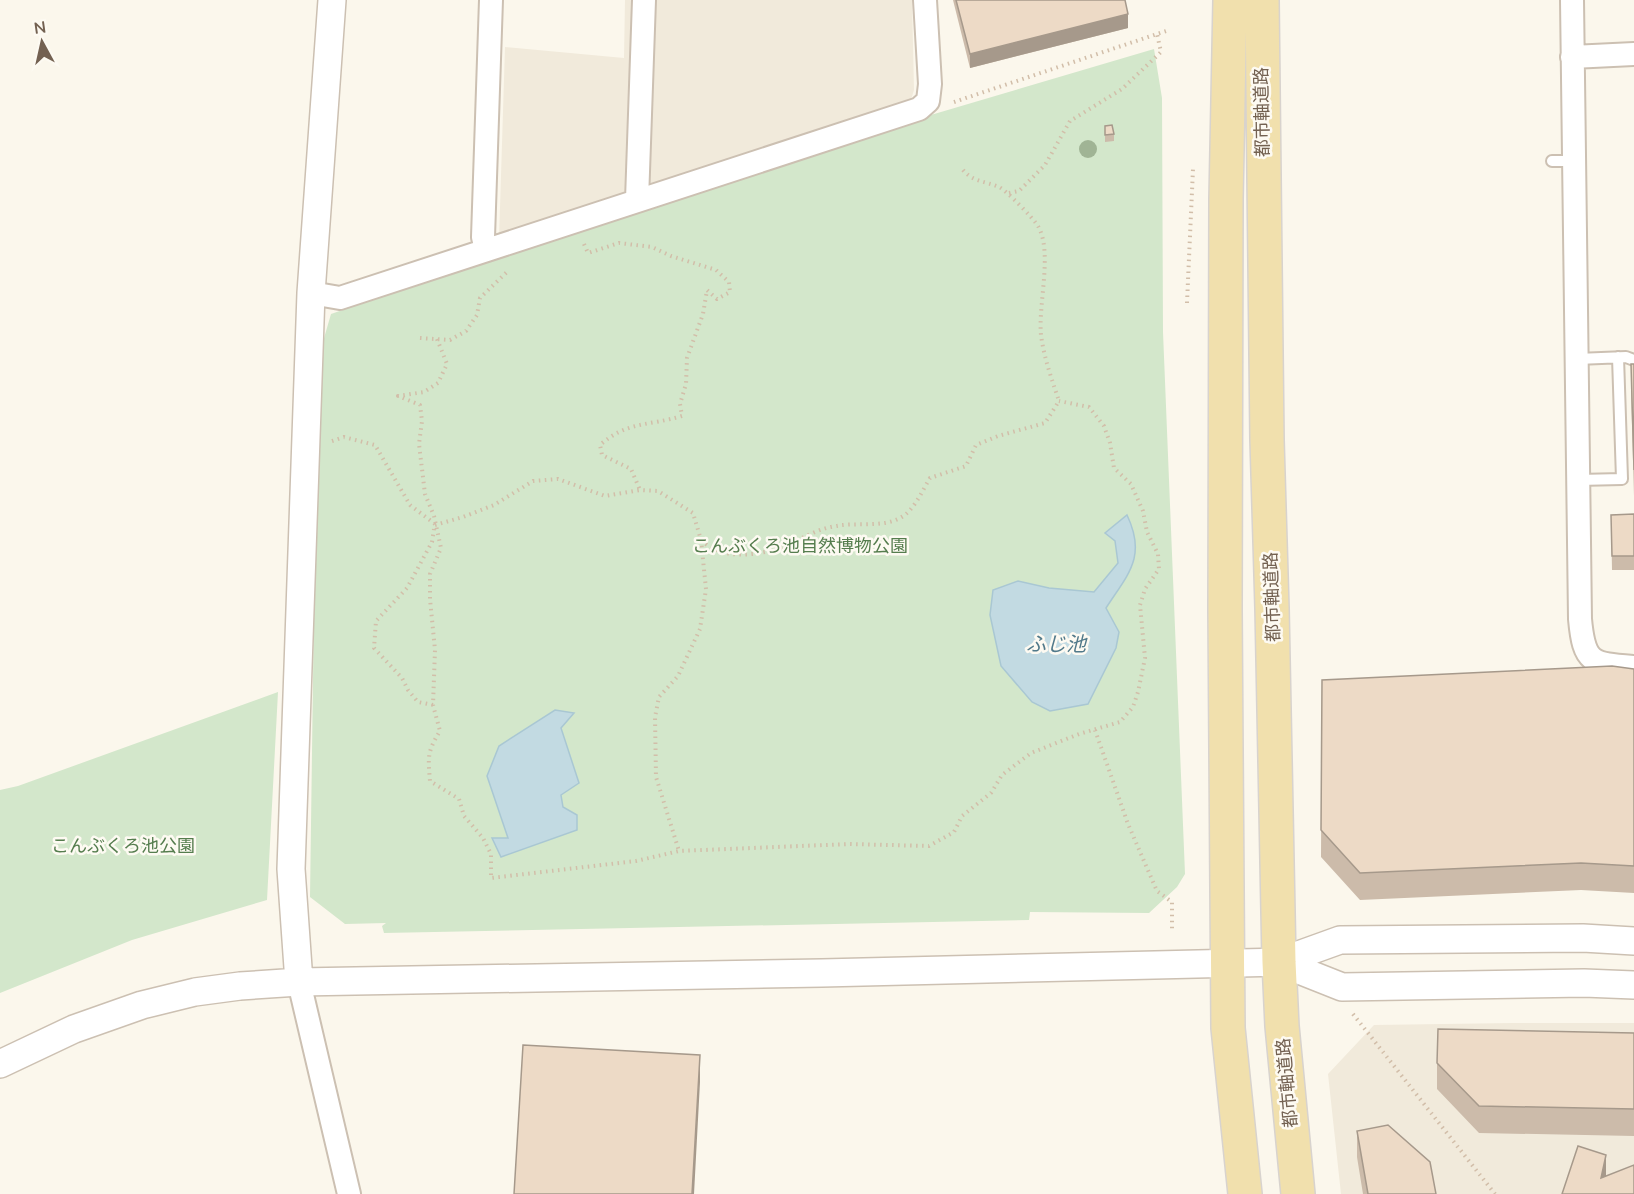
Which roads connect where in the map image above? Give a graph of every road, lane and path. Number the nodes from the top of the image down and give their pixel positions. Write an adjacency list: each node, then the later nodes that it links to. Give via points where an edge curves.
1 (332, 0): 19 (street)
2 (492, 0): 17 (street, via 483,237)
3 (644, 0): 15 (street)
4 (925, 0): 12 (street)
5 (1230, 0): 38 (main road, 都市軸道路, via 1225,610)
6 (1262, 0): 37 (main road, 都市軸道路)
7 (1572, 0): 11 (street)
8 (1169, 30): 9 (path)
9 (1156, 34): 12 (path, via 939,107); 14 (path, via 1161,52 1122,89 1070,121 1045,165 1018,191)
10 (1634, 54): 11 (street)
11 (1572, 57): 23 (street, via 1563,161)
12 (928, 101): 15 (street, via 919,109)
13 (963, 170): 14 (path, via 970,178 1000,187)
14 (1009, 194): 25 (path, via 1037,225 1044,242 1041,334)
15 (637, 200): 17 (street)
16 (583, 242): 28 (path, via 588,253 619,243 652,247 716,270 729,282 730,292 717,299 707,290 687,358 680,404 682,416 628,427 600,445 602,455 631,469)
17 (486, 250): 19 (street, via 340,298)
18 (510, 269): 21 (path, via 480,298 477,315 466,331 450,340)
19 (311, 292): 26 (street)
20 (420, 338): 21 (path)
21 (437, 339): 29 (path, via 447,364 438,383 424,392 398,396 420,405 419,444 425,494)
22 (1618, 357): 23 (lane); 24 (lane); 27 (lane, via 1622,479)
23 (1577, 359): 27 (street)
24 (1634, 360)
25 (1059, 401): 30 (path, via 1045,423 976,445 966,466 930,478 920,497 900,518 871,525 834,526 779,548 753,553 730,555); 33 (path, via 1089,407 1104,426 1114,468 1131,484 1158,555 1159,569 1145,589 1140,605 1144,658 1133,707 1120,722)
26 (305, 450): 29 (path, via 344,437 375,445 410,505); 39 (street, via 291,869)
27 (1578, 480): 31 (street, via 1582,641 1587,654 1597,662)
28 (640, 490): 29 (path, via 605,496 558,479 533,481 494,505); 30 (path, via 658,491 693,513)
29 (435, 525): 32 (path, via 441,548 430,574 435,650); 32 (path, via 432,542 407,588 376,621 374,648 418,702)
30 (701, 540): 34 (path, via 706,589 700,629 678,676 659,696 655,717 656,777)
31 (1634, 667)
32 (433, 705): 34 (path, via 440,730 429,748 430,781 459,799 464,816 491,854 491,878 636,861)
33 (1095, 730): 34 (path, via 1031,753 1002,775 991,793 962,816 954,832 929,846 849,844); 35 (path, via 1156,891 1172,902)
34 (679, 851)
35 (1172, 929)
36 (1634, 941): 37 (street, via 1340,940)
37 (1279, 962): 38 (street); 40 (street, via 1342,987 1584,982); 45 (main road, 都市軸道路)
38 (1228, 964): 39 (street); 44 (main road, 都市軸道路, via 1228,1028)
39 (299, 982): 42 (street, via 195,992 142,1005 74,1029); 43 (street)
40 (1634, 985)
41 (1353, 1014): 46 (path)
42 (0, 1064)
43 (349, 1194)
44 (1245, 1194)
45 (1298, 1194)
46 (1496, 1194)

